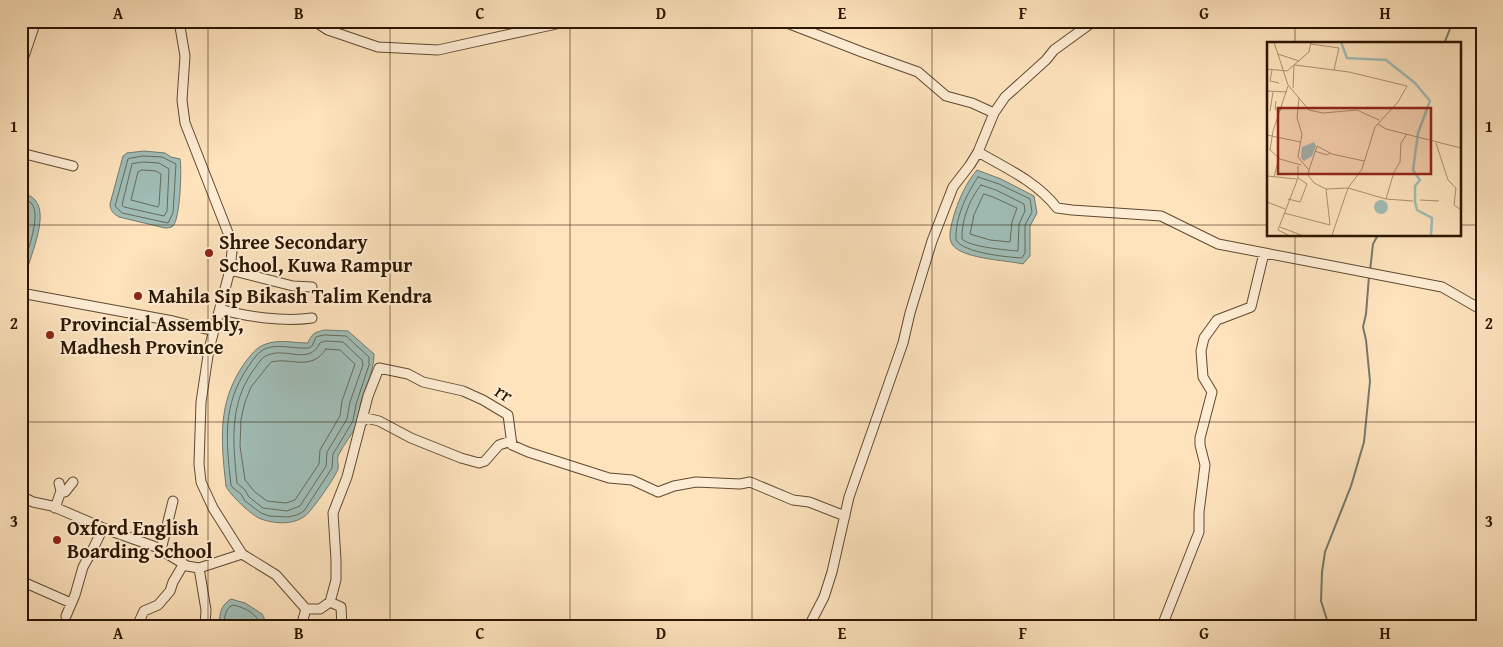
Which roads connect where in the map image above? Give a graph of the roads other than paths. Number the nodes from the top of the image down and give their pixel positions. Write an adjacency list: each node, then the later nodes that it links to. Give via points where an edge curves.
1 (36, 21): 7 (street)
2 (179, 21): 13 (street, via 185,56 182,100 185,123 230,238)
3 (314, 21): 4 (street, via 328,30 378,47 438,50)
4 (570, 21)
5 (782, 21): 8 (street, via 918,72 946,96)
6 (1094, 21): 8 (street, via 1054,50 1005,97)
7 (21, 65)
8 (994, 113): 9 (street)
9 (978, 152): 12 (street, via 1031,183 1058,208 1161,216 1218,244); 26 (street, via 953,187 932,242 903,343)
10 (21, 153): 11 (street)
11 (73, 166)
12 (1264, 253): 17 (street, via 1442,287); 44 (street, via 1251,307 1217,320 1202,344 1203,377 1212,392 1200,438 1205,465 1199,532)
13 (230, 270): 14 (street, via 293,286); 16 (street)
14 (312, 287)
15 (21, 293): 19 (street)
16 (220, 309): 18 (street, via 243,316); 19 (street)
17 (1482, 310)
18 (312, 318)
19 (214, 331): 29 (street, via 201,402 201,482)
20 (363, 421): 21 (street, via 366,418 379,421 411,438 479,463 485,462 499,445); 21 (street, rr, via 379,368 408,374 432,385 464,391 483,400 508,415); 33 (street, rr, via 333,513 336,580)
21 (511, 441): 26 (street, via 518,449 610,478 632,480 658,492 696,482 750,482)
22 (73, 482): 25 (street, via 65,492 60,488)
23 (21, 496): 25 (street)
24 (173, 501): 28 (street)
25 (55, 508): 27 (street)
26 (845, 516): 41 (street, via 824,597)
27 (103, 528): 28 (street); 34 (street, via 83,567)
28 (161, 550): 30 (street)
29 (242, 554): 31 (street); 35 (street, via 276,575)
30 (183, 565): 31 (street); 37 (street, via 170,591 158,605 144,611)
31 (199, 568): 38 (street, via 206,610)
32 (21, 581): 34 (street)
33 (330, 602): 35 (street, via 320,608); 40 (street, via 341,607)
34 (71, 603): 36 (street)
35 (306, 610): 39 (street)
36 (66, 616)
37 (137, 626)
38 (205, 626)
39 (301, 626)
40 (342, 626)
41 (809, 626)
42 (1137, 626): 43 (street)
43 (1149, 626)
44 (1162, 626)

